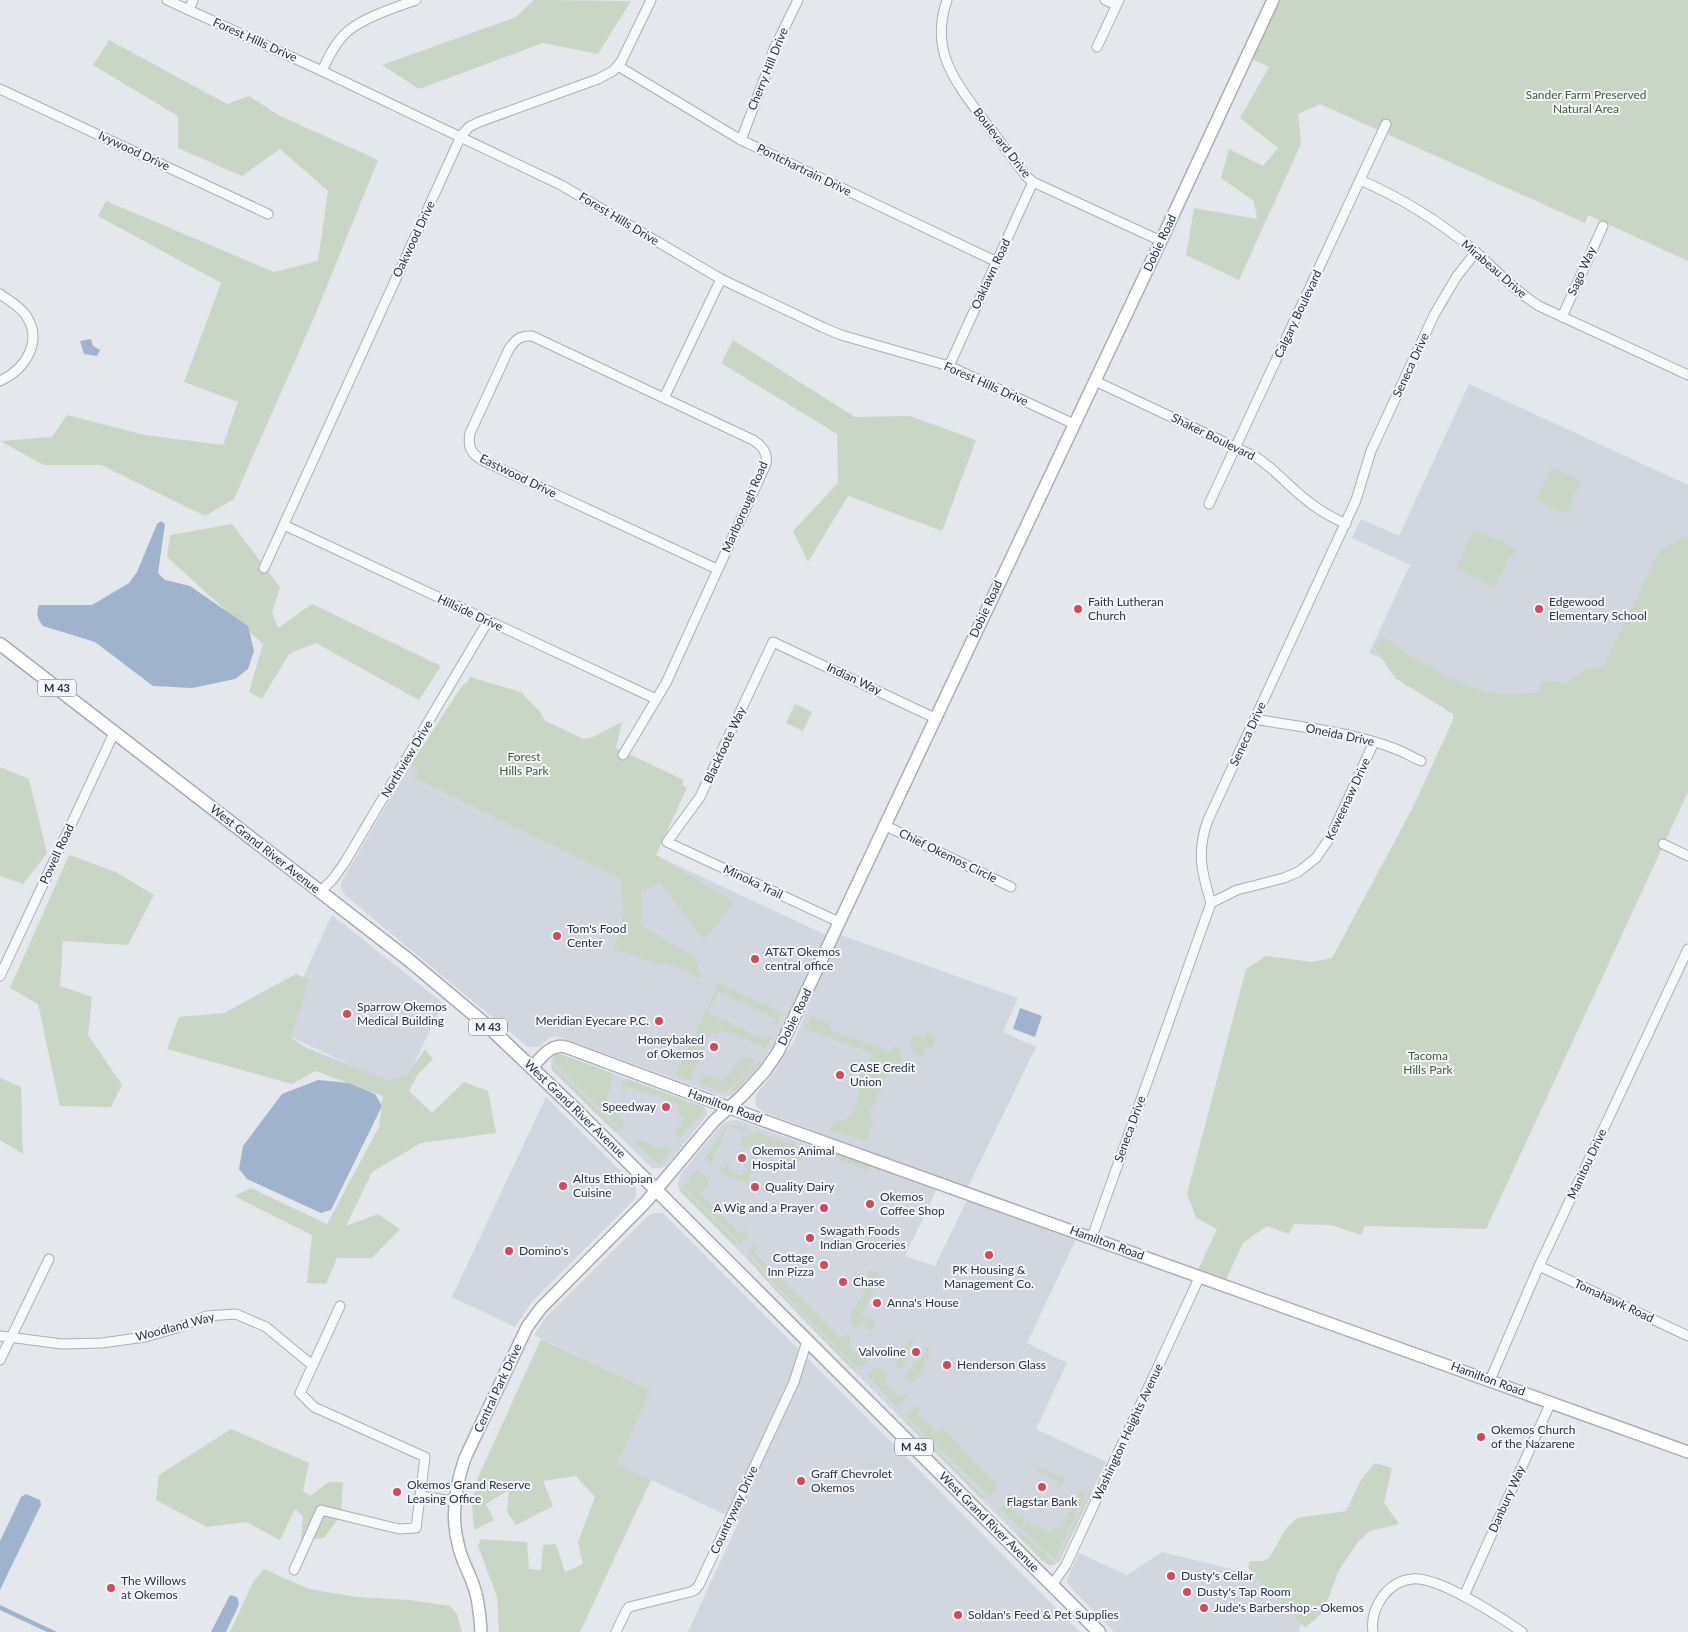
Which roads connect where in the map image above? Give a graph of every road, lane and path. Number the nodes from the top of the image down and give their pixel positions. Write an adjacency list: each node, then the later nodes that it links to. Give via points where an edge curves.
1 (167, 0): 10 (street, Forest Hills Drive)
2 (193, 0): 10 (street)
3 (416, 0): 13 (street, via 380,13 347,31)
4 (651, 0): 12 (street)
5 (798, 0): 17 (street, Cherry Hill Drive, via 774,49)
6 (947, 0): 19 (street, Boulevard Drive, via 942,44 953,77 1026,177)
7 (1105, 0): 9 (street)
8 (1272, 0): 22 (street, Dobie Road)
9 (1117, 3): 11 (street)
10 (188, 10): 13 (street, Forest Hills Drive)
11 (1097, 47)
12 (618, 66): 16 (street, Oakwood Drive, via 598,79 479,122); 17 (street, Pontchartrain Drive)
13 (322, 71): 16 (street, Forest Hills Drive)
14 (0, 89): 20 (street, Ivywood Drive)
15 (1386, 124): 18 (street, Calgary Boulevard)
16 (461, 136): 25 (street, Forest Hills Drive, via 561,185); 37 (street, Oakwood Drive)
17 (741, 140): 24 (street, Pontchartrain Drive)
18 (1360, 180): 23 (street, Mirabeau Drive, via 1421,211); 34 (street, Calgary Boulevard)
19 (1033, 182): 22 (street, Boulevard Drive); 24 (street, Oaklawn Road)
20 (268, 214)
21 (1603, 226): 27 (street, Sago Way)
22 (1161, 241): 31 (street, Dobie Road)
23 (1476, 252): 27 (street, Mirabeau Drive, via 1529,300); 36 (street, Seneca Drive, via 1457,276 1434,316 1371,451)
24 (997, 262): 28 (street, Oaklawn Road)
25 (721, 279): 28 (street, Forest Hills Drive, via 841,335); 32 (street)
26 (0, 294): 30 (street, via 24,313 32,337 31,349 19,369)
27 (1562, 317): 29 (street, Mirabeau Drive)
28 (949, 366): 33 (street, Forest Hills Drive)
29 (1688, 375)
30 (0, 381)
31 (1095, 381): 33 (street, Dobie Road); 34 (street, Shaker Boulevard)
32 (664, 398): 39 (street, Marlborough Road, via 753,440 764,450 766,464); 39 (street, Eastwood Drive, via 532,336 524,336 514,341 509,349 470,433 468,445 473,454 486,462)
33 (1074, 424): 44 (street, Dobie Road)
34 (1236, 446): 35 (street, Calgary Boulevard); 36 (street, Shaker Boulevard, via 1266,463 1316,508)
35 (1209, 504)
36 (1346, 524): 45 (street, Seneca Drive)
37 (284, 525): 38 (street, Oakwood Drive); 40 (street, Hillside Drive)
38 (264, 568)
39 (717, 569): 43 (street, Marlborough Road)
40 (488, 621): 43 (street, Hillside Drive); 55 (street, Northview Drive, via 343,866)
41 (773, 642): 44 (street, Indian Way); 51 (street, Blackfoote Way, via 700,797)
42 (0, 644): 46 (main road, West Grand River Avenue / M 43)
43 (656, 699): 48 (street, Marlborough Road)
44 (935, 718): 50 (street, Dobie Road)
45 (1255, 719): 47 (street, Oneida Drive); 56 (street, Seneca Drive, via 1202,838 1201,865)
46 (114, 733): 55 (main road, West Grand River Avenue / M 43); 59 (street, Powell Road)
47 (1374, 742): 49 (street, Oneida Drive); 56 (street, Keweenaw Drive, via 1331,836 1316,858 1298,872 1237,890)
48 (623, 755)
49 (1421, 761)
50 (884, 826): 54 (street, Chief Okemos Circle); 57 (street, Dobie Road)
51 (667, 842): 57 (street, Minoka Trail)
52 (1663, 844): 53 (street)
53 (1688, 856)
54 (1011, 888)
55 (320, 892): 60 (main road, West Grand River Avenue / M 43, via 418,967)
56 (1211, 903): 63 (street, Seneca Drive)
57 (839, 922): 61 (street, Dobie Road, via 778,1052 765,1071)
58 (1688, 949): 65 (street, Manitou Drive)
59 (0, 976)
60 (532, 1067): 61 (street, Hamilton Road, via 551,1048 563,1046); 62 (main road, West Grand River Avenue / M 43)
61 (729, 1108): 62 (street, Dobie Road, via 714,1121); 63 (street, Hamilton Road)
62 (657, 1190): 71 (main road, West Grand River Avenue / M 43); 78 (street, Central Park Drive, via 530,1322 465,1458)
63 (1092, 1238): 66 (street, Hamilton Road)
64 (49, 1259): 70 (street)
65 (1539, 1266): 69 (street, Tomahawk Road); 74 (street, Manitou Drive)
66 (1200, 1276): 74 (street, Hamilton Road); 80 (street, Washington Heights Avenue, via 1066,1565)
67 (340, 1306): 73 (street)
68 (0, 1336): 70 (street, Woodland Way)
69 (1688, 1336)
70 (10, 1338): 72 (street); 73 (street, Woodland Way, via 62,1344 102,1343 145,1337 206,1316 236,1314 266,1328)
71 (807, 1341): 80 (main road, West Grand River Avenue / M 43); 83 (street, Countryway Drive, via 794,1382 699,1585 690,1592 630,1608)
72 (0, 1360)
73 (312, 1365): 77 (street, via 300,1393 314,1407 425,1457)
74 (1490, 1380): 75 (street, Hamilton Road)
75 (1551, 1402): 76 (street, Hamilton Road); 81 (street, Danbury Way)
76 (1688, 1452)
77 (420, 1496): 78 (street); 79 (street, via 416,1528 409,1530 321,1510)
78 (454, 1501): 82 (street, Central Park Drive, via 454,1526 478,1601)
79 (294, 1570)
80 (1052, 1585): 84 (main road, West Grand River Avenue / M 43)
81 (1464, 1596): 85 (street, via 1426,1581 1404,1580 1389,1590 1378,1604 1373,1616); 86 (street)
82 (481, 1632)
83 (616, 1632)
84 (1098, 1632)
85 (1374, 1632)
86 (1522, 1632)

